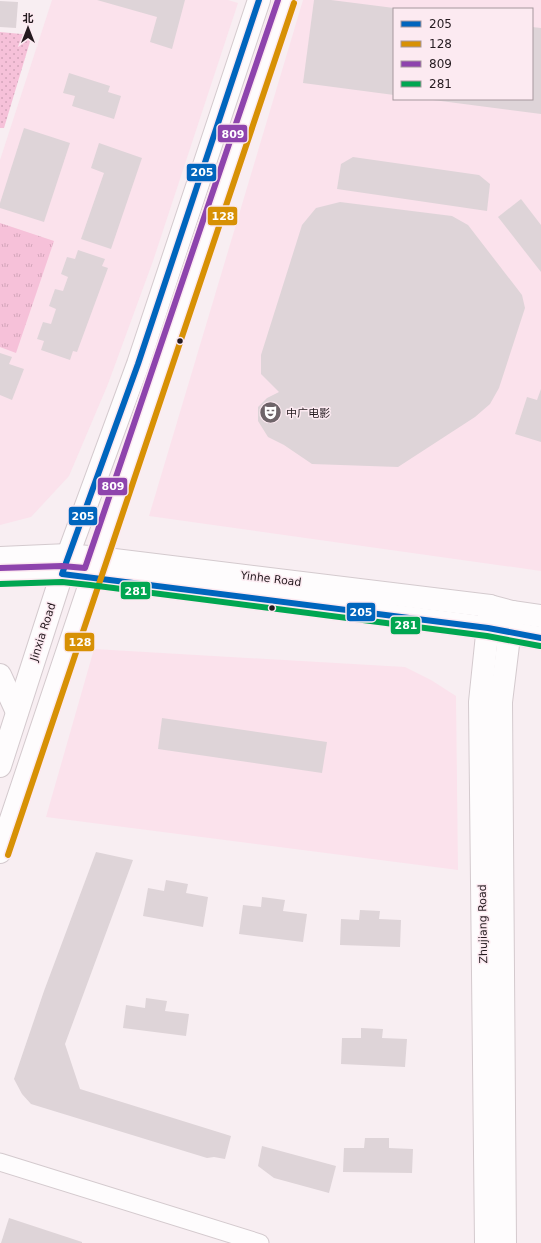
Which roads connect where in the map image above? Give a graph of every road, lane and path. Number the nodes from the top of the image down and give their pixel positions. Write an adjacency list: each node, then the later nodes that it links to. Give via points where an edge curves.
1 (259, 0): 4 (main road, Jinxia Road, via 138,364)
2 (286, 0): 5 (main road)
3 (0, 558): 4 (main road, Yinhe Road)
4 (65, 564): 5 (main road, Yinhe Road); 6 (main road, Yinhe Road); 14 (main road, Jinxia Road)
5 (95, 567): 7 (main road, Yinhe Road); 10 (main road, Yinhe Road); 16 (main road)
6 (0, 576)
7 (490, 606): 8 (main road, Yinhe Road); 10 (main road, Zhujiang Road)
8 (512, 612): 9 (main road, Yinhe Road); 11 (main road, Zhujiang Road)
9 (541, 616)
10 (488, 628): 11 (main road, Yinhe Road); 19 (main road, Zhujiang Road, via 480,702)
11 (509, 633): 12 (main road, Yinhe Road); 20 (main road, Zhujiang Road, via 501,702)
12 (541, 638)
13 (0, 675): 14 (main road)
14 (17, 712): 15 (main road, Jinxia Road)
15 (0, 766)
16 (0, 852)
17 (0, 1162): 18 (street)
18 (260, 1243)
19 (486, 1243)
20 (505, 1243)

